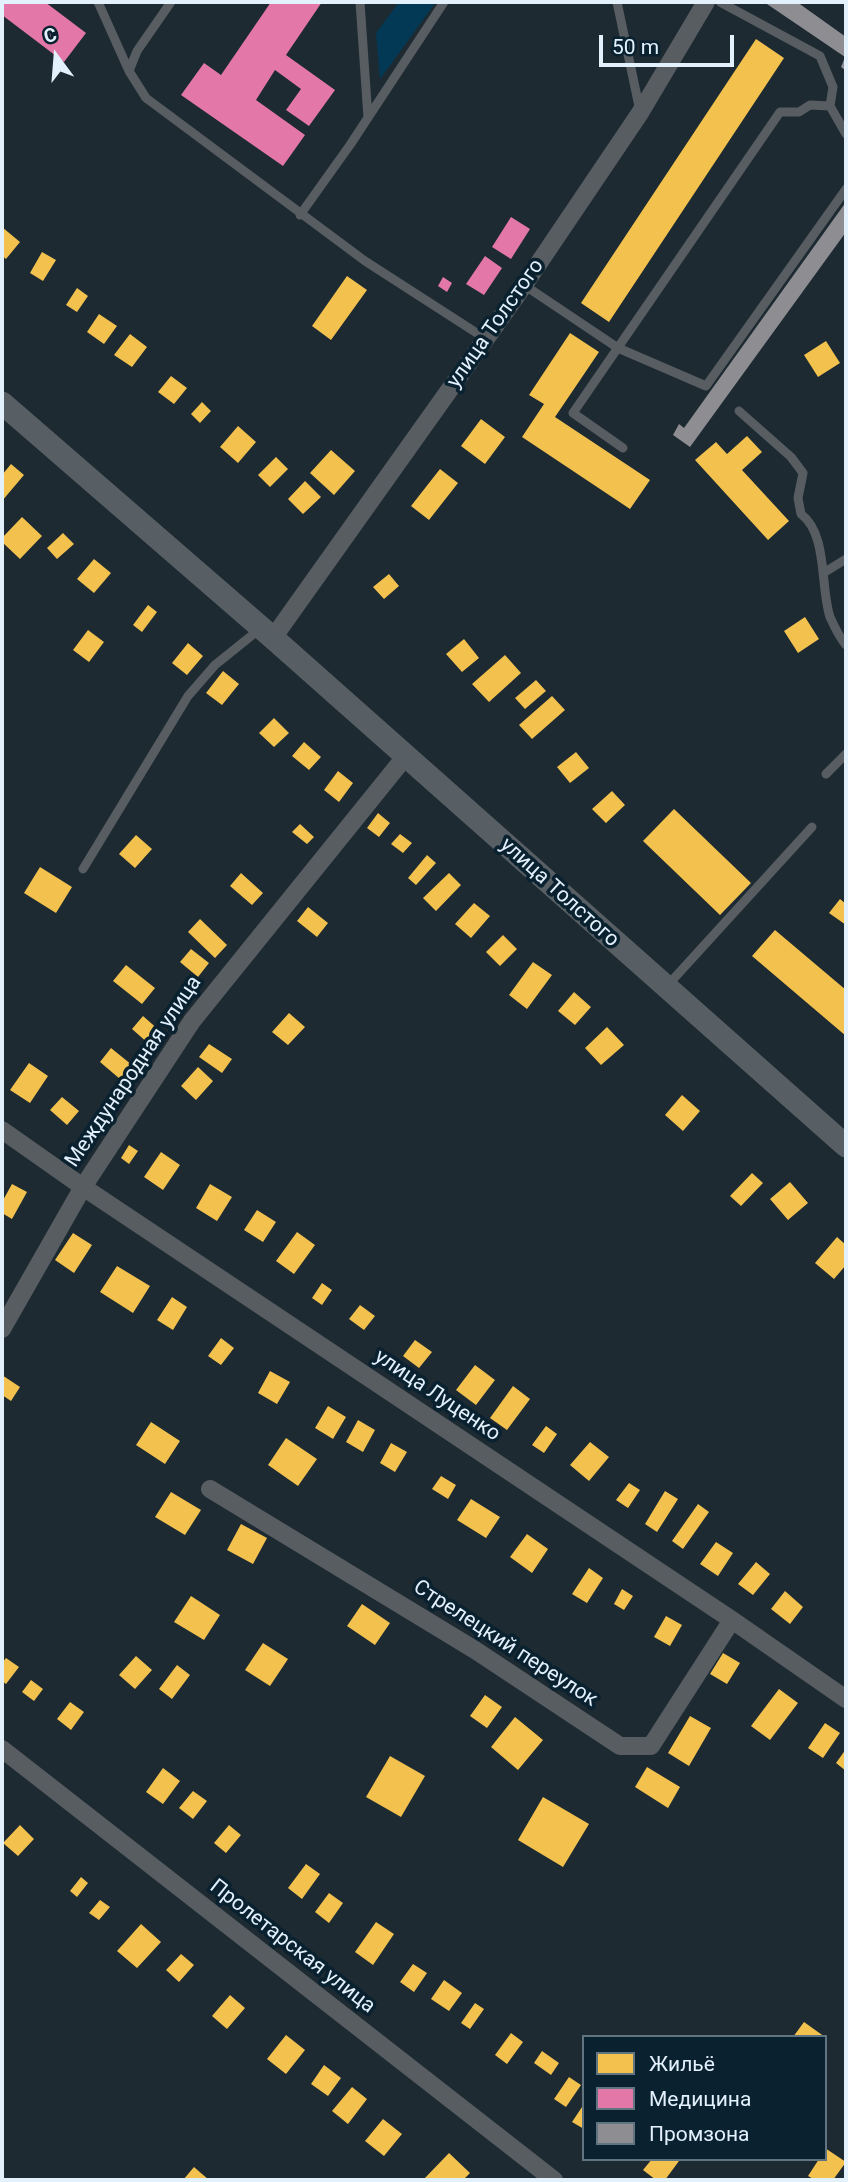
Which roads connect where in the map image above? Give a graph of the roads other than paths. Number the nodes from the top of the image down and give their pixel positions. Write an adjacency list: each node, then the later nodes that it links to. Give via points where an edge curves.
1 (98, 2): 8 (lane)
2 (171, 2): 8 (lane, via 137,51)
3 (359, 2): 11 (lane)
4 (444, 2): 11 (lane)
5 (617, 2): 10 (lane)
6 (706, 2): 10 (street, улица Толстого)
7 (720, 2): 9 (lane, via 820,56 833,87)
8 (129, 71): 14 (lane, via 146,98)
9 (831, 106): 12 (lane); 17 (lane, via 810,104 799,112 780,112)
10 (640, 113): 15 (street, улица Толстого)
11 (368, 118): 14 (lane)
12 (846, 134)
13 (846, 189): 17 (lane, via 706,386)
14 (300, 215): 16 (lane)
15 (524, 285): 16 (street, улица Толстого); 17 (lane)
16 (486, 339): 23 (street, улица Толстого)
17 (618, 348): 20 (lane, via 573,414)
18 (2, 403): 23 (main road, улица Толстого)
19 (739, 411): 22 (lane, via 803,473 798,498 801,514 811,522)
20 (623, 448)
21 (846, 559): 22 (lane)
22 (824, 572): 24 (lane, via 830,616)
23 (267, 633): 26 (main road, улица Толстого); 29 (lane, via 215,665 188,696)
24 (846, 645)
25 (846, 754): 27 (lane)
26 (405, 757): 30 (main road, улица Толстого); 33 (street, Международная улица, via 192,1021)
27 (827, 774)
28 (812, 827): 30 (lane)
29 (83, 869)
30 (666, 988): 32 (main road, улица Толстого)
31 (2, 1130): 33 (street, улица Луценко)
32 (846, 1146)
33 (83, 1187): 34 (street, Международная улица); 36 (street, улица Луценко)
34 (2, 1329)
35 (210, 1489): 36 (street, Стрелецкий переулок, via 475,1650 620,1746 651,1746)
36 (732, 1620): 37 (street, улица Луценко)
37 (846, 1699)
38 (2, 1749): 39 (street, Пролетарская улица)
39 (554, 2180)

